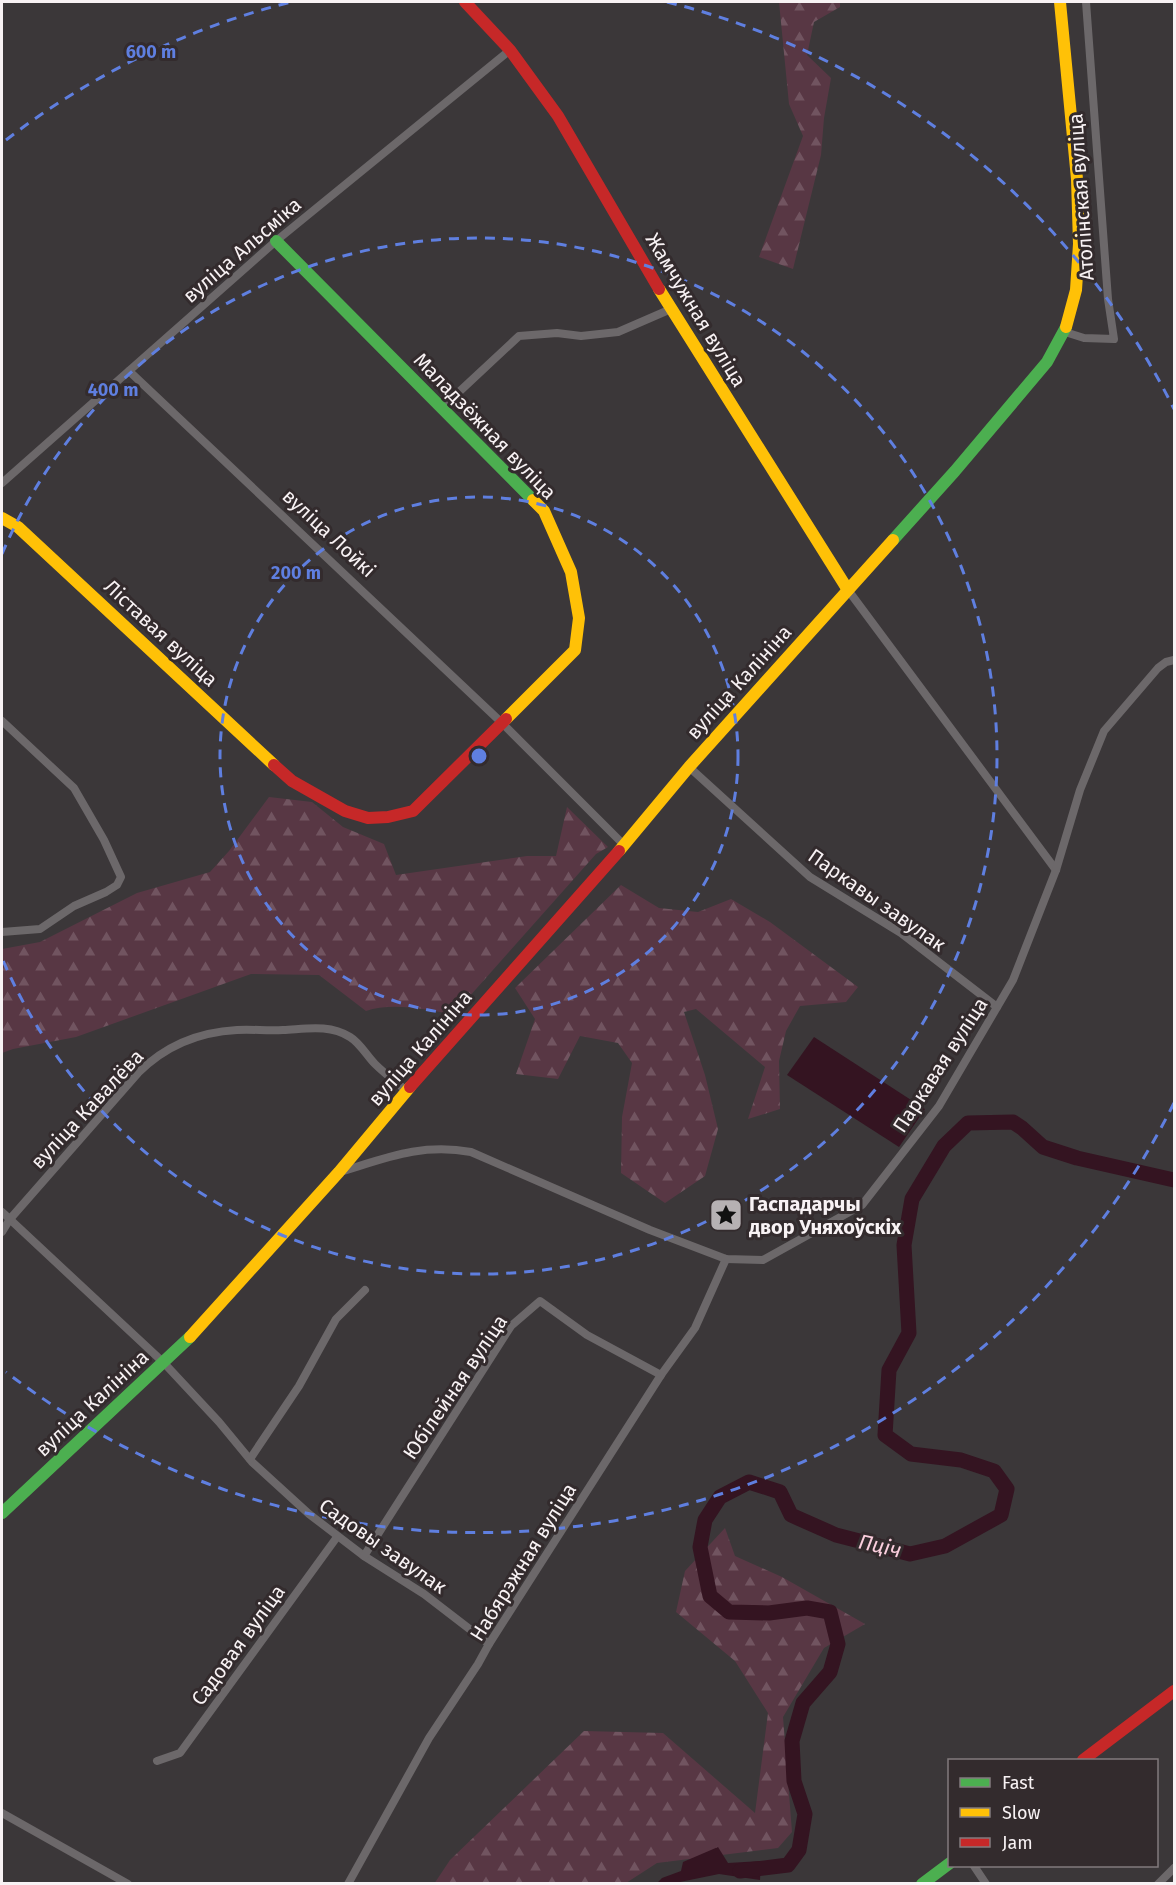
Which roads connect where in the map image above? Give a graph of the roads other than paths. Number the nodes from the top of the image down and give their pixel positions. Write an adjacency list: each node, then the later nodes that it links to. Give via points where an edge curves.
1 (465, 2): 4 (street, Жамчужная вуліца)
2 (1060, 2): 7 (street, Атолінская вуліца, via 1077,179 1079,244 1076,290)
3 (1086, 2): 7 (street, Атолінская вуліца, via 1114,339 1084,338)
4 (510, 50): 5 (street, вуліца Альсміка); 6 (street, Жамчужная вуліца, via 558,116)
5 (276, 241): 8 (street, вуліца Альсміка); 9 (street, Маладзёжная вуліца)
6 (671, 309): 9 (street, via 618,332 519,336 460,392); 12 (street, Жамчужная вуліца)
7 (1065, 332): 12 (street, Атолінская вуліца, via 1047,362)
8 (129, 371): 10 (street, вуліца Альсміка); 15 (street, вуліца Лойкі)
9 (439, 406): 15 (street, Маладзёжная вуліца, via 544,511 571,572 579,618 575,650)
10 (2, 483)
11 (2, 518): 15 (street, Ліставая вуліца, via 18,527 292,781 355,814 378,818 413,811)
12 (848, 590): 16 (street, вуліца Калініна); 18 (street)
13 (1174, 660): 18 (street, Паркавая вуліца, via 1158,668 1104,731 1080,790)
14 (2, 721): 19 (street, via 74,788 121,877 117,885 74,906 40,929)
15 (502, 723): 17 (street, вуліца Лойкі)
16 (689, 767): 17 (street, вуліца Калініна); 20 (street, Паркавы завулак, via 810,877 901,933)
17 (624, 845): 21 (street, вуліца Калініна)
18 (1056, 870): 20 (street, Паркавая вуліца, via 1013,980)
19 (2, 932)
20 (997, 1007): 26 (street, Паркавая вуліца, via 939,1106 862,1205 764,1260)
21 (407, 1091): 22 (street, вуліца Калініна); 24 (street, вуліца Кавалёва, via 352,1038 333,1029 238,1030 186,1039 138,1073)
22 (339, 1172): 26 (street, Паркавая вуліца, via 425,1148 471,1152); 28 (street, вуліца Калініна)
23 (2, 1212): 24 (street, Садовы завулак)
24 (10, 1219): 25 (street, вуліца Кавалёва); 28 (street, Садовы завулак)
25 (2, 1232)
26 (726, 1259): 29 (street, Набярэжная вуліца, via 695,1328)
27 (365, 1290): 30 (street, via 336,1319 299,1386)
28 (164, 1363): 30 (street, Садовы завулак); 31 (street, вуліца Калініна)
29 (661, 1375): 33 (street, Юбілейная вуліца, via 587,1335 540,1301 511,1326); 34 (street, Набярэжная вуліца)
30 (250, 1459): 32 (street, Садовы завулак)
31 (2, 1513)
32 (337, 1537): 33 (street, Садовы завулак); 37 (street, Садовая вуліца, via 180,1753)
33 (364, 1556): 34 (street, Садовы завулак, via 424,1594)
34 (489, 1644): 43 (street, Набярэжная вуліца, via 429,1738)
35 (1174, 1691): 36 (street)
36 (1086, 1759)
37 (157, 1761)
38 (2, 1813): 42 (street)
39 (948, 1864): 44 (street)
40 (975, 1867): 45 (street)
41 (1174, 1868): 46 (street)
42 (128, 1884)
43 (348, 1884)
44 (922, 1884)
45 (986, 1884)
46 (1158, 1884)

